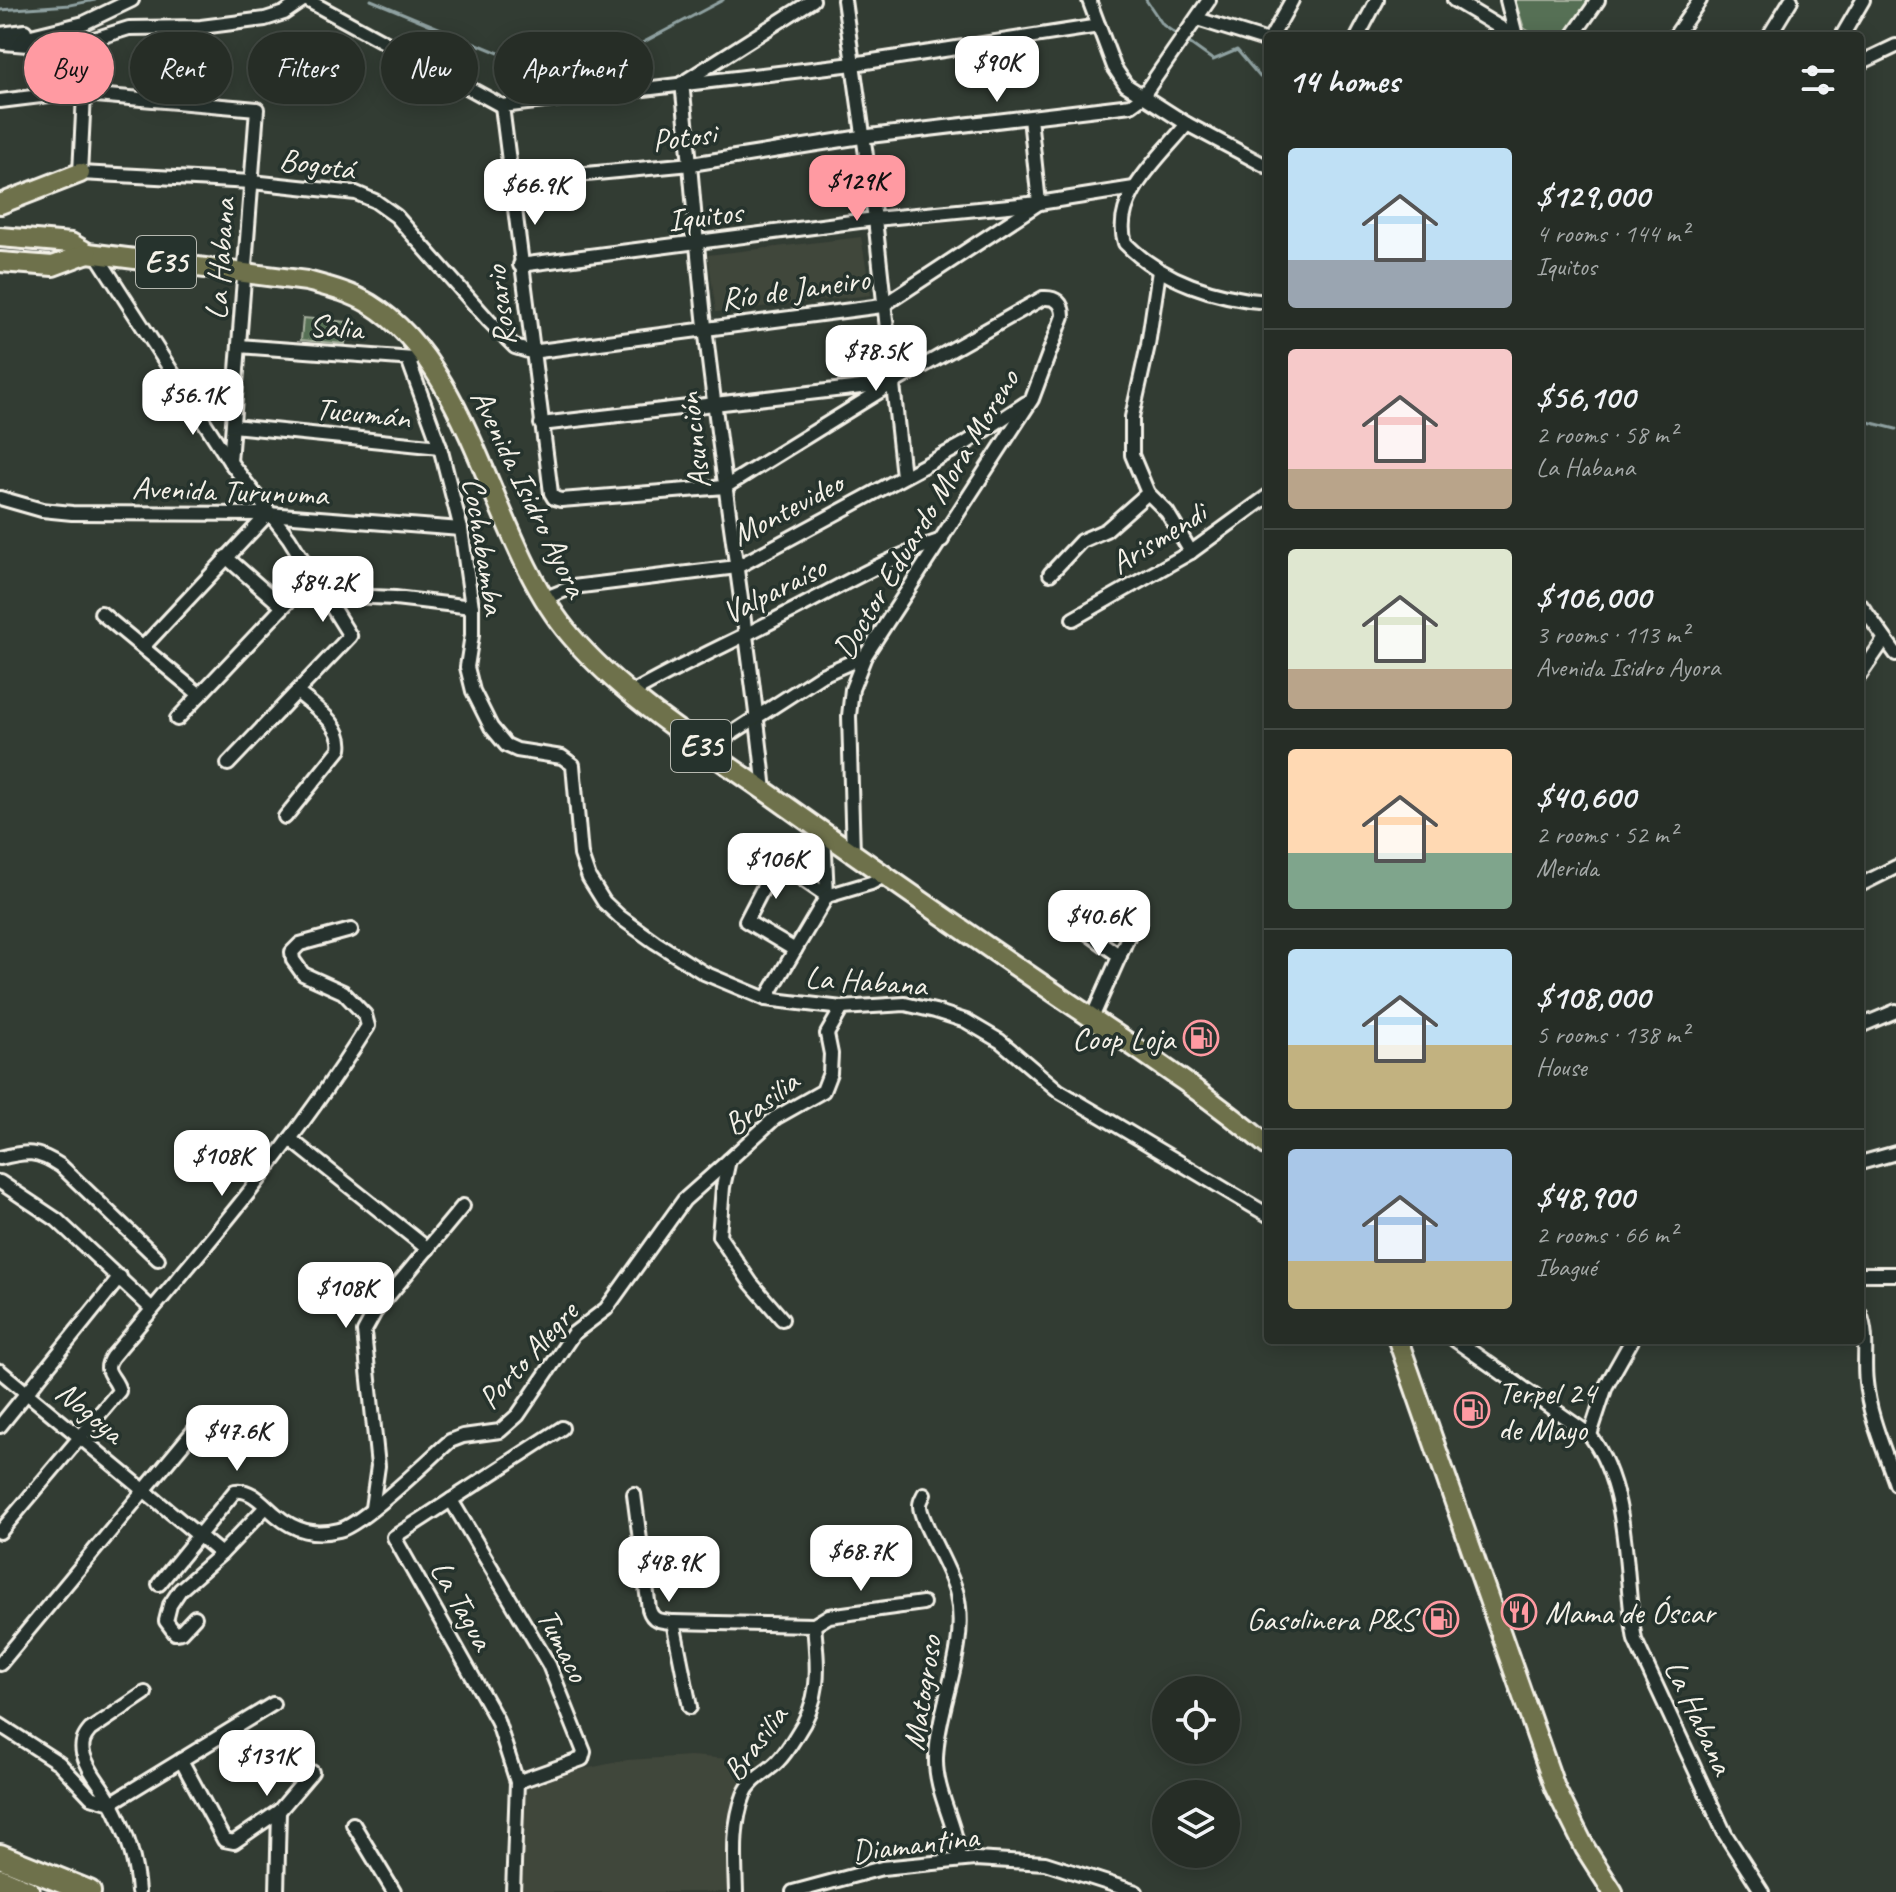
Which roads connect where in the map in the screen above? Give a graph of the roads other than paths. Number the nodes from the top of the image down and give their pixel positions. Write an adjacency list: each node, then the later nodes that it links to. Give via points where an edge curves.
1 (132, 0): 25 (street, via 95,20)
2 (305, 0): 25 (street, via 265,19 129,28 65,48); 36 (street)
3 (813, 0): 30 (street)
4 (844, 0): 29 (street)
5 (1089, 0): 16 (street)
6 (1209, 0): 15 (street)
7 (1292, 0): 17 (street)
8 (1377, 0): 18 (street)
9 (1454, 0): 19 (street)
10 (1507, 0): 20 (street)
11 (1598, 0): 21 (street)
12 (1700, 0): 22 (street)
13 (1791, 0): 23 (street)
14 (1861, 1): 24 (street)
15 (1197, 19): 26 (street); 32 (street)
16 (1099, 26): 29 (street); 32 (street, via 1114,67)
17 (1274, 32)
18 (1360, 32)
19 (1508, 32)
20 (1514, 32)
21 (1576, 32)
22 (1678, 32)
23 (1771, 32)
24 (1844, 32)
25 (1, 40)
26 (1264, 40)
27 (1896, 46): 28 (street)
28 (1864, 61)
29 (853, 64): 30 (street); 39 (street)
30 (682, 83): 36 (street); 40 (street, Asunción)
31 (114, 97): 44 (street, La Habana, via 257,109)
32 (1142, 97): 37 (street, Potosi, via 1131,105); 38 (street)
33 (24, 98): 34 (street)
34 (0, 101)
35 (83, 104): 42 (street)
36 (502, 106): 43 (street, Rosario)
37 (1030, 118): 39 (street, Potosi); 46 (street)
38 (1187, 124): 41 (street); 45 (street)
39 (861, 137): 40 (street, Potosi); 48 (street)
40 (691, 164): 43 (street, Potosi); 50 (street, Asunción)
41 (1264, 165)
42 (80, 173): 44 (street, Bogotá); 47 (main road)
43 (513, 181): 54 (street, Rosario)
44 (252, 182): 56 (street, La Habana); 61 (street, Bogotá, via 356,193 375,201 396,216 515,347)
45 (1134, 188): 46 (street, Iquitos); 55 (street, via 1124,213 1123,236)
46 (1039, 203): 48 (street, Iquitos); 58 (street, Río de Janeiro)
47 (0, 204)
48 (875, 219): 50 (street, Iquitos); 58 (street)
49 (0, 237): 52 (main road, Avenida Isidro Ayora / E35, via 71,243)
50 (697, 243): 54 (street, Iquitos); 59 (street, Asunción)
51 (0, 248): 52 (main road)
52 (89, 254): 53 (main road, Avenida Isidro Ayora / E35, via 53,266); 56 (main road, Avenida Isidro Ayora / E35); 70 (street)
53 (0, 262)
54 (520, 265): 61 (street, Rosario)
55 (1159, 271): 57 (street, via 1194,287); 73 (street, via 1132,417 1132,455)
56 (245, 272): 60 (street, La Habana); 63 (main road, Avenida Isidro Ayora / E35, via 350,294 400,328)
57 (1264, 301)
58 (882, 306): 59 (street, Río de Janeiro); 64 (street)
59 (705, 328): 61 (street, Río de Janeiro); 66 (street, Asunción)
60 (239, 346): 62 (street, Salia); 68 (street, La Habana)
61 (531, 352): 67 (street, Rosario)
62 (408, 359): 63 (street, Salia); 69 (street, Cochabamba)
63 (429, 361): 85 (main road, Avenida Isidro Ayora / E35)
64 (893, 383): 65 (street, Doctor Eduardo Mora Moreno, via 1050,297 1058,301 1063,316); 66 (street); 71 (street); 72 (street)
65 (1032, 399): 71 (street, Montevideo); 78 (street, Doctor Eduardo Mora Moreno)
66 (716, 405): 67 (street); 72 (street, Asunción)
67 (541, 424): 72 (street, Rosario, via 554,498)
68 (233, 426): 69 (street, Tucumán); 70 (street, La Habana)
69 (440, 447): 77 (street, Cochabamba)
70 (230, 462): 76 (street)
71 (903, 476): 81 (street, Montevideo)
72 (725, 487): 81 (street, Asunción)
73 (1148, 493): 79 (street, via 1167,512); 82 (street, via 1106,530 1081,541)
74 (0, 498): 76 (street, Avenida Turunuma, via 72,513)
75 (1264, 499): 79 (street, Arismendi)
76 (268, 514): 77 (street, Avenida Turunuma); 80 (street); 84 (street)
77 (461, 529): 87 (street, Cochabamba)
78 (942, 540): 91 (street, Valparaíso, via 912,549); 95 (street, Doctor Eduardo Mora Moreno)
79 (1191, 552): 90 (street, Arismendi)
80 (226, 557): 86 (street); 93 (street)
81 (737, 567): 85 (street, Montevideo, via 573,587); 91 (street, Asunción)
82 (1050, 574)
83 (302, 587): 86 (street)
84 (327, 595): 87 (street); 97 (street, via 350,636)
85 (543, 599): 98 (main road, Avenida Isidro Ayora / E35, via 590,657)
86 (283, 607): 99 (street)
87 (472, 607): 115 (street, Cochabamba, via 468,679 491,727 506,745 562,757 573,765 581,855 589,878 604,902)
88 (1864, 610): 92 (street)
89 (101, 613): 93 (street)
90 (1073, 619)
91 (747, 634): 98 (street, Valparaíso); 100 (street, Asunción)
92 (1884, 640): 94 (street); 96 (street)
93 (143, 647): 99 (street)
94 (1896, 654)
95 (865, 656): 100 (street, via 822,675); 107 (street, Doctor Eduardo Mora Moreno, via 852,689 849,716)
96 (1864, 669)
97 (297, 692): 103 (street); 105 (street, via 335,727 341,740 340,749)
98 (632, 693): 102 (main road, Avenida Isidro Ayora / E35)
99 (200, 695): 101 (street)
100 (757, 718): 102 (street); 104 (street, Asunción)
101 (177, 719)
102 (706, 750): 104 (main road, Avenida Isidro Ayora / E35)
103 (228, 764)
104 (765, 791): 106 (main road, Avenida Isidro Ayora / E35)
105 (285, 817)
106 (824, 833): 107 (main road, Avenida Isidro Ayora / E35); 111 (street)
107 (853, 854): 109 (main road, Avenida Isidro Ayora / E35)
108 (1896, 867): 110 (street)
109 (884, 876): 111 (street); 121 (main road, Avenida Isidro Ayora / E35)
110 (1864, 883)
111 (827, 896): 116 (street); 116 (street, via 775,865 746,921)
112 (1139, 912): 117 (street)
113 (1069, 920): 117 (street)
114 (351, 930): 123 (street, via 300,944 292,952 303,974 339,990 369,1023)
115 (655, 942): 118 (street, La Habana, via 704,973)
116 (795, 950): 118 (street)
117 (1120, 956): 121 (street)
118 (766, 999): 119 (street, La Habana)
119 (842, 1008): 127 (street, Brasilia, via 827,1034 830,1073 823,1091 775,1118); 131 (street, La Habana, via 905,1004 966,1021 1000,1041 1059,1091)
120 (1896, 1011): 122 (street)
121 (1092, 1018): 124 (main road, Avenida Isidro Ayora / E35)
122 (1864, 1024)
123 (290, 1139): 132 (street); 137 (street)
124 (1264, 1143)
125 (1896, 1153): 128 (street)
126 (0, 1158): 133 (street, via 25,1152 44,1155)
127 (729, 1160): 138 (street, Brasilia, via 719,1236); 158 (street, Porto Alegre, via 684,1200 606,1309 573,1334 518,1415 500,1431 450,1441)
128 (1864, 1162)
129 (0, 1182): 136 (street, via 57,1220)
130 (463, 1206): 132 (street)
131 (1264, 1213)
132 (428, 1249): 158 (street, via 364,1332 378,1466)
133 (158, 1259)
134 (1864, 1274): 135 (street)
135 (1896, 1274)
136 (120, 1277): 137 (street); 146 (street)
137 (152, 1309): 151 (street, via 107,1365 119,1391)
138 (782, 1319)
139 (1864, 1333): 152 (street, via 1869,1397)
140 (1399, 1344): 190 (main road, via 1555,1788)
141 (1461, 1344): 144 (street, La Habana)
142 (1479, 1344): 144 (street)
143 (1630, 1344): 150 (street, via 1606,1386)
144 (1473, 1353): 150 (street, La Habana)
145 (0, 1371): 146 (street, Nogoya)
146 (27, 1394): 147 (street); 151 (street, Nogoya)
147 (0, 1426)
148 (196, 1428): 153 (street)
149 (562, 1428): 156 (street, La Tagua)
150 (1590, 1435): 191 (street, La Habana, via 1613,1479 1635,1640 1725,1834)
151 (80, 1438): 153 (street, Nogoya); 159 (street)
152 (1896, 1484)
153 (143, 1490): 160 (street, Nogoya); 167 (street)
154 (634, 1494): 165 (street, via 649,1609 657,1621)
155 (924, 1494): 179 (street, Matogroso, via 924,1521 953,1579 960,1616 936,1762)
156 (451, 1500): 174 (street, La Tagua, via 394,1537 497,1720); 174 (street, Tumaco, via 549,1665 584,1752 582,1759)
157 (266, 1507): 158 (street, Porto Alegre, via 298,1531 339,1530); 160 (street, Porto Alegre, via 242,1490 235,1491); 161 (street)
158 (370, 1510)
159 (0, 1532)
160 (200, 1536): 161 (street, Nogoya); 162 (street)
161 (221, 1554): 164 (street, via 180,1590 166,1621 175,1633)
162 (159, 1584)
163 (923, 1603): 166 (street, via 829,1616)
164 (195, 1617)
165 (673, 1622): 166 (street); 170 (street)
166 (814, 1625): 187 (street, Brasilia, via 816,1697 778,1761 745,1793 734,1831)
167 (0, 1664)
168 (145, 1693): 175 (street, via 83,1740 91,1773)
169 (273, 1704): 172 (street)
170 (690, 1707)
171 (0, 1725): 175 (street, via 59,1763 91,1797)
172 (181, 1760): 175 (street); 176 (street, via 224,1840 234,1842)
173 (312, 1772): 176 (street)
174 (517, 1782): 186 (street, La Tagua)
175 (111, 1803): 183 (street, via 136,1863)
176 (279, 1811): 184 (street)
177 (353, 1824): 185 (street)
178 (0, 1856): 182 (highway)
179 (959, 1859): 188 (street, Diamantina, via 882,1868); 189 (street, Diamantina, via 1045,1863)
180 (0, 1880): 181 (highway)
181 (28, 1892)
182 (89, 1892)
183 (138, 1892)
184 (277, 1892)
185 (394, 1892)
186 (513, 1892)
187 (736, 1892)
188 (793, 1892)
189 (1136, 1892)
190 (1613, 1892)
191 (1762, 1892)

